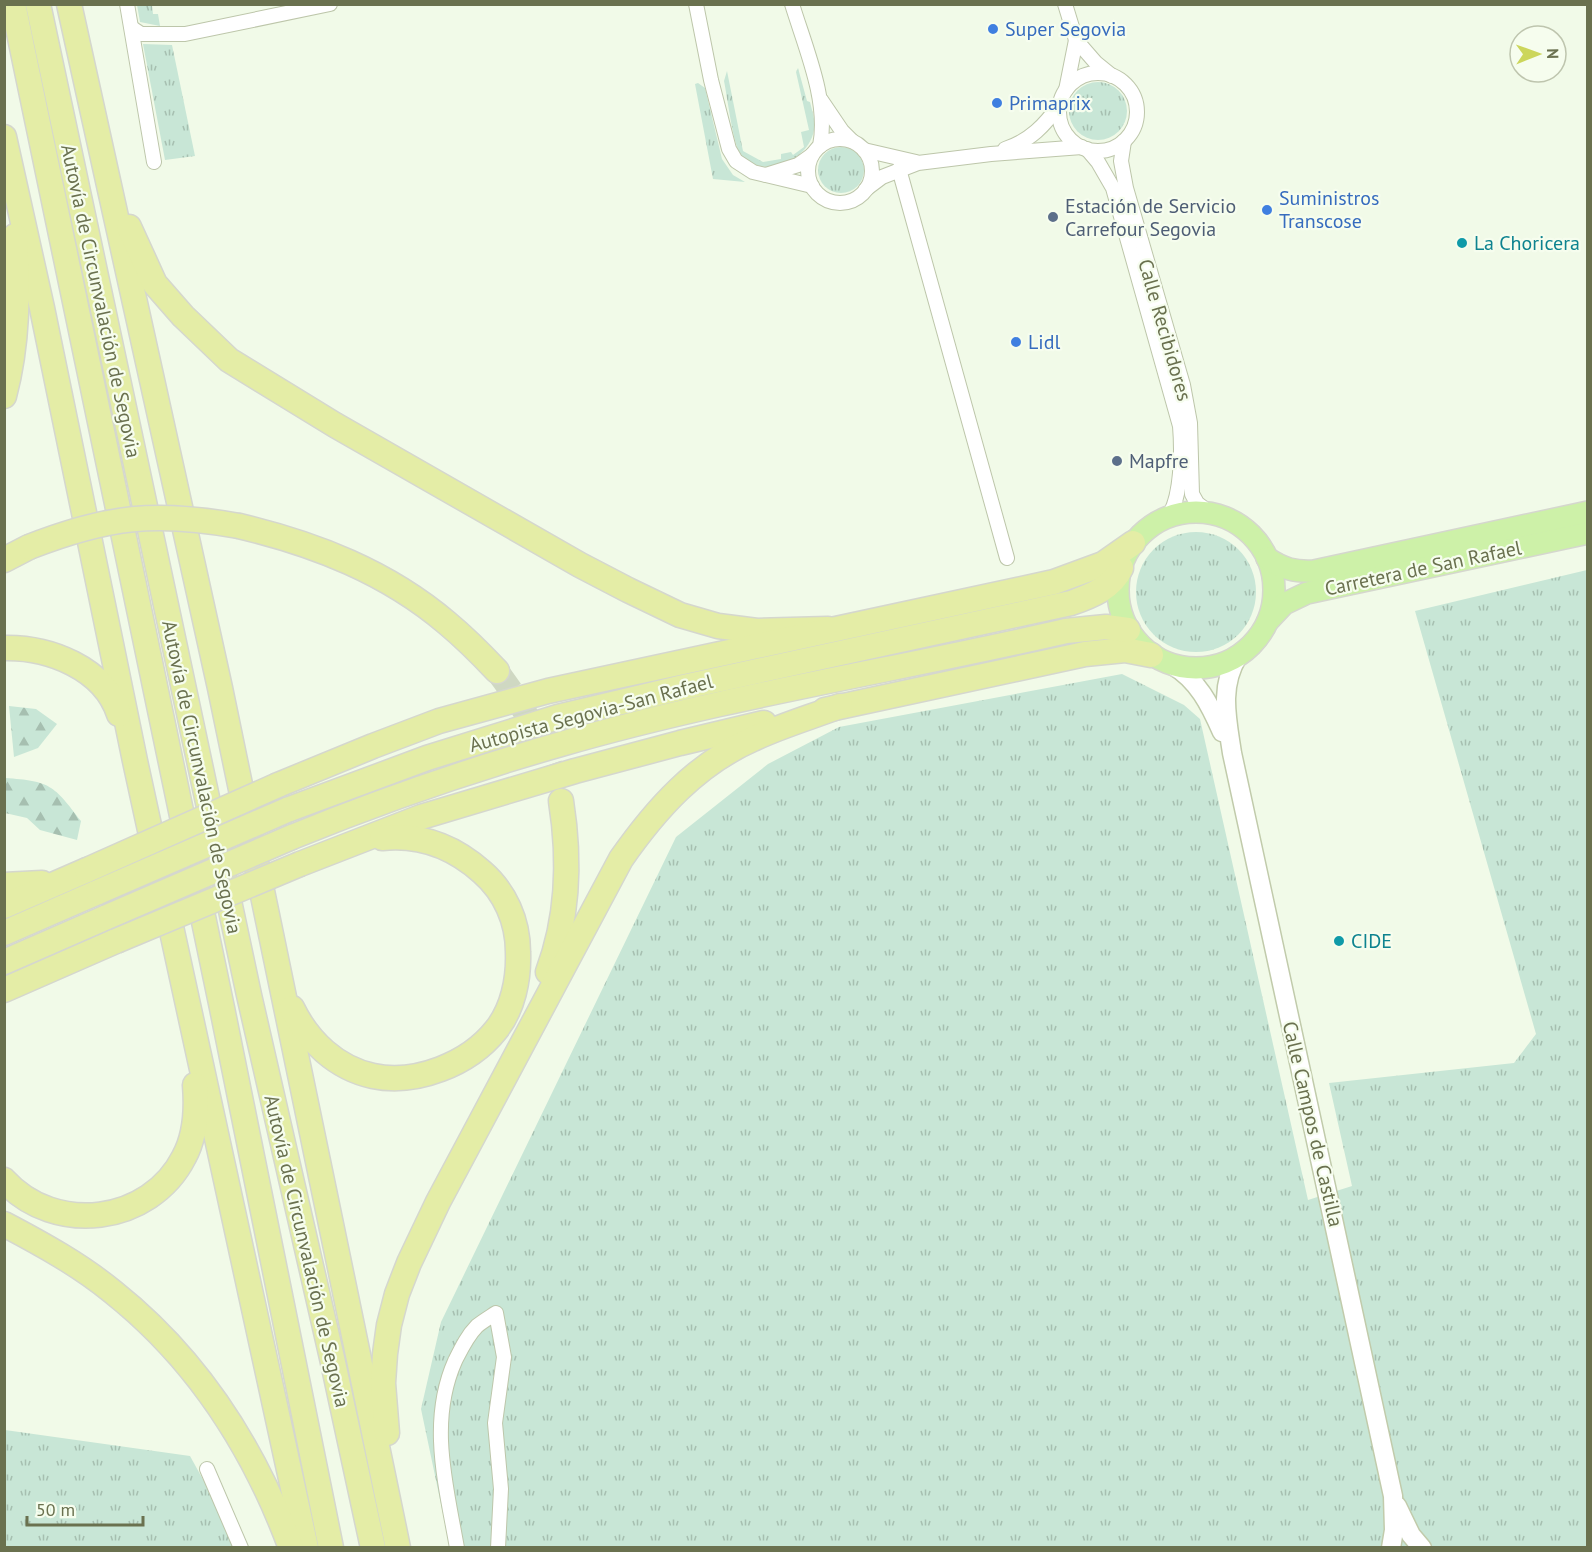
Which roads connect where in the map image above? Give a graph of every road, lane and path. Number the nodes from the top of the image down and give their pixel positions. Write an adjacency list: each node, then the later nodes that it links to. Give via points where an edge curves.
1 (13, 4): 68 (highway, Autovía de Circunvalación de Segovia)
2 (38, 4): 69 (highway, Autovía de Circunvalación de Segovia, via 249,995)
3 (71, 4): 39 (highway, via 118,190 140,254 155,284 229,360 580,565 680,615 718,626 757,631); 54 (highway)
4 (127, 4): 9 (street)
5 (330, 4): 9 (street, via 196,32 141,34)
6 (696, 4): 25 (street, via 729,149 745,169)
7 (792, 4): 13 (street)
8 (1065, 4): 10 (street)
9 (132, 28): 21 (street)
10 (1076, 40): 11 (street); 12 (street)
11 (1112, 76): 12 (street, via 1086,75); 16 (street, via 1125,84 1136,102 1135,123)
12 (1063, 97): 17 (street, via 1059,110 1062,126 1070,138); 20 (street, via 1034,135)
13 (820, 98): 15 (street); 18 (street, via 822,121)
14 (4, 137): 23 (highway)
15 (852, 141): 18 (street, via 835,139); 19 (street)
16 (1124, 141): 17 (street, via 1106,150); 30 (street, Calle Recibidores, via 1121,161 1126,188 1187,405 1192,494)
17 (1085, 148): 20 (street); 31 (street, Calle Recibidores, via 1113,188 1180,426 1176,495)
18 (816, 150): 25 (street, via 798,165); 26 (street, via 808,171)
19 (864, 150): 22 (street); 27 (street, via 872,165)
20 (991, 154): 22 (street)
21 (154, 162)
22 (918, 163): 24 (street)
23 (10, 165): 28 (highway, via 16,303); 47 (highway)
24 (899, 169): 27 (street); 34 (street)
25 (764, 176): 26 (street)
26 (812, 186): 27 (street, via 825,200 838,203 857,198)
27 (866, 189)
28 (4, 396)
29 (1587, 512): 35 (main road, Carretera de San Rafael, via 1314,571 1287,570)
30 (1210, 513): 31 (main road, via 1185,512); 35 (main road, via 1244,528)
31 (1168, 517): 33 (main road, via 1147,528)
32 (1587, 533): 38 (main road, Carretera de San Rafael, via 1307,593 1284,604)
33 (1133, 543): 37 (main road); 39 (highway, via 1103,564 1054,582)
34 (1007, 558)
35 (1267, 558): 38 (main road, via 1274,588)
36 (4, 560): 44 (highway, bridge, via 84,527 131,518 185,518 239,526 313,546 391,583 446,621)
37 (1120, 568): 40 (main road, via 1118,602); 53 (highway, Autopista Segovia-San Rafael, bridge, via 1108,585 1071,603 558,717 427,758 287,810)
38 (1268, 621): 42 (main road, via 1256,641)
39 (828, 629): 50 (highway, bridge, via 548,691 439,721 279,785)
40 (1128, 630): 43 (main road, via 1140,645); 56 (highway, Autopista Segovia-San Rafael, bridge, via 1106,627 1066,631 562,743 360,809)
41 (4, 648): 47 (highway, via 48,653 70,661 92,676 116,706)
42 (1238, 656): 43 (main road, via 1206,668 1183,668); 46 (main road, Calle Campos de Castilla, via 1225,691)
43 (1162, 660): 45 (highway, via 1125,650 1084,654); 46 (main road, Calle Campos de Castilla, via 1187,675 1199,689)
44 (497, 671)
45 (840, 706): 49 (highway, via 574,771 421,817); 60 (highway, via 743,744 690,778 665,801 621,859)
46 (1232, 753): 64 (main road, Calle Campos de Castilla)
47 (135, 761): 58 (highway)
48 (561, 801): 60 (highway, via 567,867 559,937)
49 (336, 850): 54 (highway, via 375,838 423,840 441,845 489,878 503,894 518,938 515,988 496,1029 465,1057 426,1074 373,1076 350,1068 327,1054 299,1022); 55 (highway, bridge)
50 (87, 870): 51 (highway, via 47,883); 52 (highway)
51 (4, 885)
52 (4, 906)
53 (4, 933)
54 (271, 943): 70 (highway)
55 (81, 957): 57 (highway); 59 (highway, via 43,978)
56 (4, 962)
57 (4, 990)
58 (187, 999): 61 (highway, via 195,1120 184,1157 164,1184 129,1209 89,1217 53,1211 24,1198); 67 (highway)
59 (4, 1010)
60 (483, 1116): 70 (highway, via 409,1263 389,1325 383,1383)
61 (4, 1180)
62 (4, 1224): 66 (highway, via 113,1291 169,1342 212,1395 248,1451)
63 (207, 1469): 65 (street)
64 (1393, 1496): 73 (main road, Calle Campos de Castilla); 74 (main road, Calle Campos de Castilla, via 1411,1535)
65 (241, 1548)
66 (291, 1548)
67 (306, 1548)
68 (331, 1548)
69 (373, 1548)
70 (399, 1548)
71 (458, 1548): 72 (street, via 442,1466 442,1404 463,1345 477,1327 496,1313 504,1357 495,1423 501,1489)
72 (498, 1548)
73 (1391, 1548)
74 (1422, 1548)

